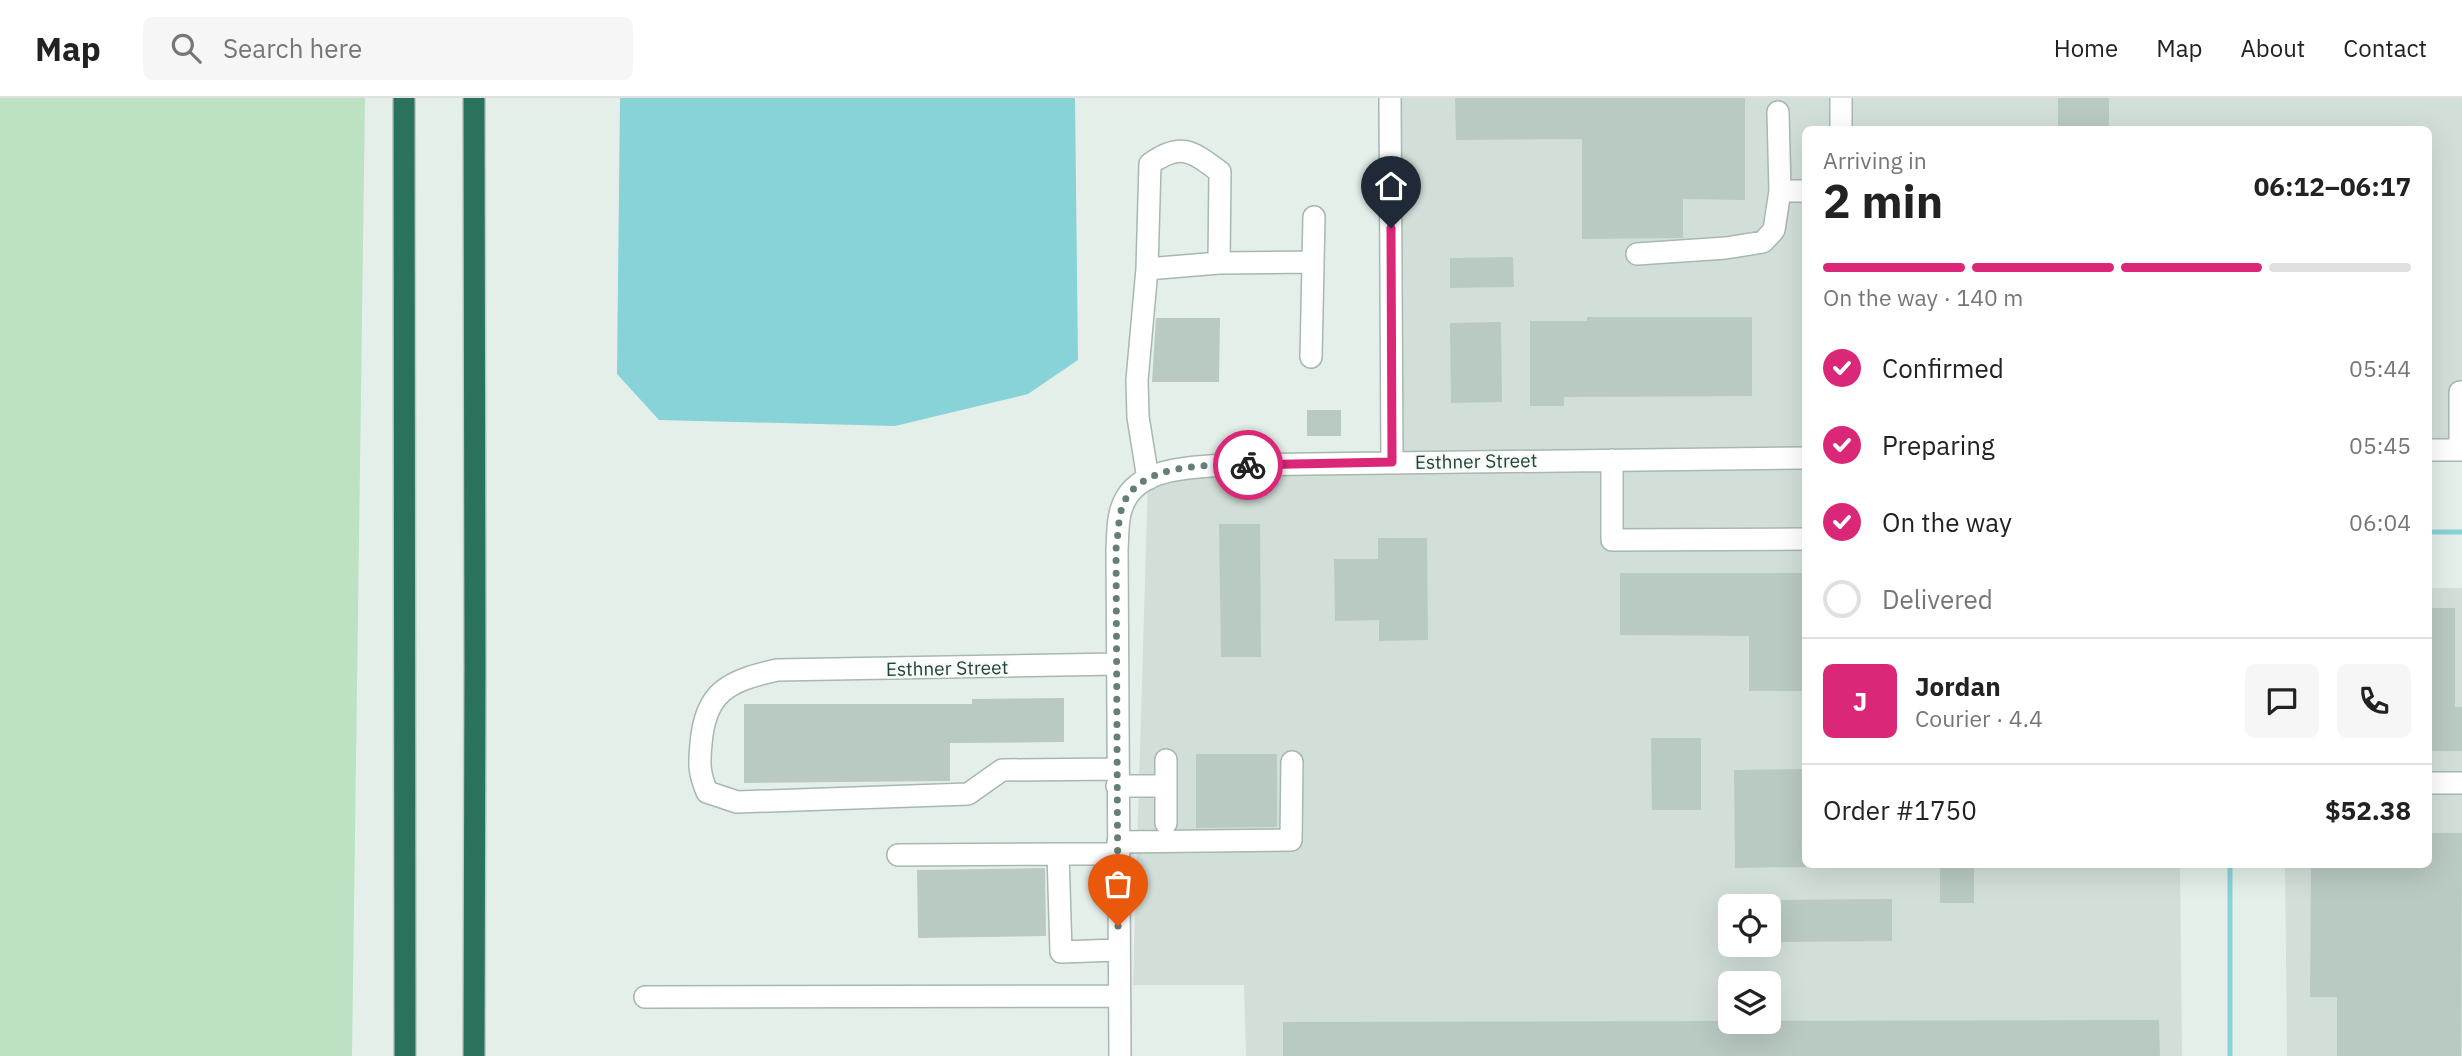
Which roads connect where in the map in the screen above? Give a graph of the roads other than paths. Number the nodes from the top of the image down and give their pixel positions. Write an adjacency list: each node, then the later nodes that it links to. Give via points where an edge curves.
1 (404, 98): 37 (highway)
2 (474, 98): 38 (highway)
3 (1390, 98): 20 (street)
4 (1841, 98): 6 (street)
5 (1778, 112): 7 (street)
6 (1841, 126)
7 (1780, 191): 8 (street); 10 (street, via 1774,230 1763,242)
8 (1802, 191)
9 (1314, 217): 11 (street)
10 (1637, 254)
11 (1312, 262): 12 (street); 14 (street)
12 (1219, 263): 13 (street); 13 (street, via 1220,172 1194,152 1165,153 1150,164)
13 (1147, 268): 21 (street, via 1137,380)
14 (1311, 357)
15 (2462, 392): 17 (street)
16 (2432, 450): 17 (street)
17 (2461, 450)
18 (1802, 458): 19 (street, Esthner Street)
19 (1612, 460): 20 (street, Esthner Street); 22 (street, via 1612,540)
20 (1392, 462): 21 (street, Esthner Street, via 1224,465 1171,470)
21 (1148, 480): 23 (street, via 1134,488 1121,509 1116,549)
22 (1802, 539)
23 (1116, 664): 26 (street); 26 (street, Esthner Street, via 777,670 742,678 713,699 703,725 699,773 707,792 737,802 968,794 1002,770)
24 (1166, 760): 29 (street)
25 (1292, 762): 31 (street, via 1291,840)
26 (1117, 778): 29 (street, Esthner Street); 31 (street)
27 (2432, 783): 28 (street)
28 (2462, 783)
29 (1166, 786): 30 (street)
30 (1166, 823)
31 (1118, 848): 32 (street); 34 (street)
32 (1058, 854): 33 (street); 34 (street, via 1061,952)
33 (898, 855)
34 (1118, 950): 35 (street)
35 (1118, 996): 36 (street); 39 (street)
36 (645, 997)
37 (405, 1056)
38 (474, 1056)
39 (1120, 1056)

